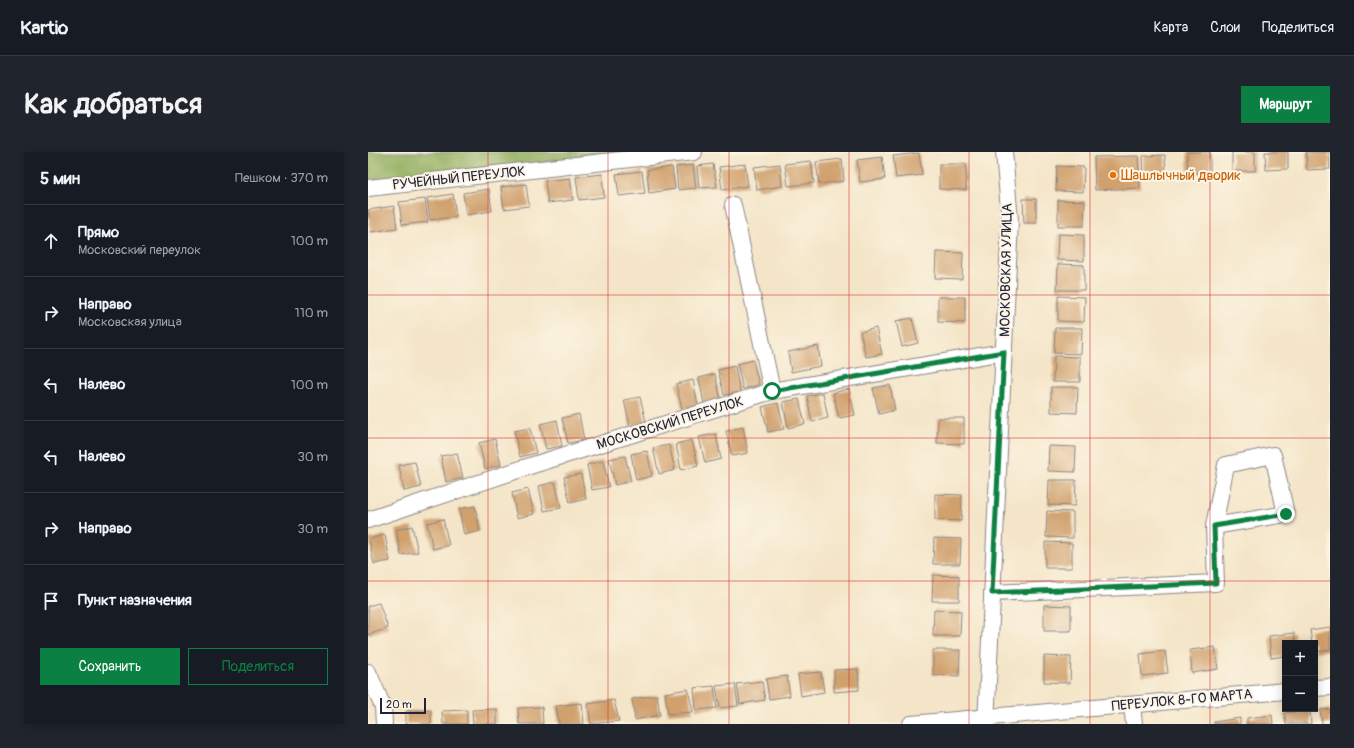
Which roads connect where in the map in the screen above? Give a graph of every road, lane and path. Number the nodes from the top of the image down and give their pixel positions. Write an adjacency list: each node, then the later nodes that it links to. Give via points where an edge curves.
1 (694, 152): 3 (street, РУЧЕЙНЫЙ ПЕРЕУЛОК)
2 (1004, 152): 5 (street, МОСКОВСКАЯ УЛИЦА, via 1010,221)
3 (368, 188)
4 (733, 205): 6 (street)
5 (1004, 352): 6 (street, МОСКОВСКИЙ ПЕРЕУЛОК); 9 (street, МОСКОВСКАЯ УЛИЦА)
6 (772, 391): 7 (street, МОСКОВСКИЙ ПЕРЕУЛОК, via 533,465)
7 (368, 520)
8 (1214, 526): 8 (street, via 1226,465 1273,455 1286,514); 9 (street, via 1216,583)
9 (992, 593): 15 (street, МОСКОВСКАЯ УЛИЦА)
10 (368, 672): 16 (street, via 383,707)
11 (1330, 687): 12 (street)
12 (1318, 688)
13 (1282, 691): 14 (street, ПЕРЕУЛОК 8-ГО МАРТА)
14 (1132, 705): 15 (street, ПЕРЕУЛОК 8-ГО МАРТА); 18 (street)
15 (986, 721): 17 (street, ПЕРЕУЛОК 8-ГО МАРТА)
16 (384, 724)
17 (911, 724)
18 (1134, 724)

